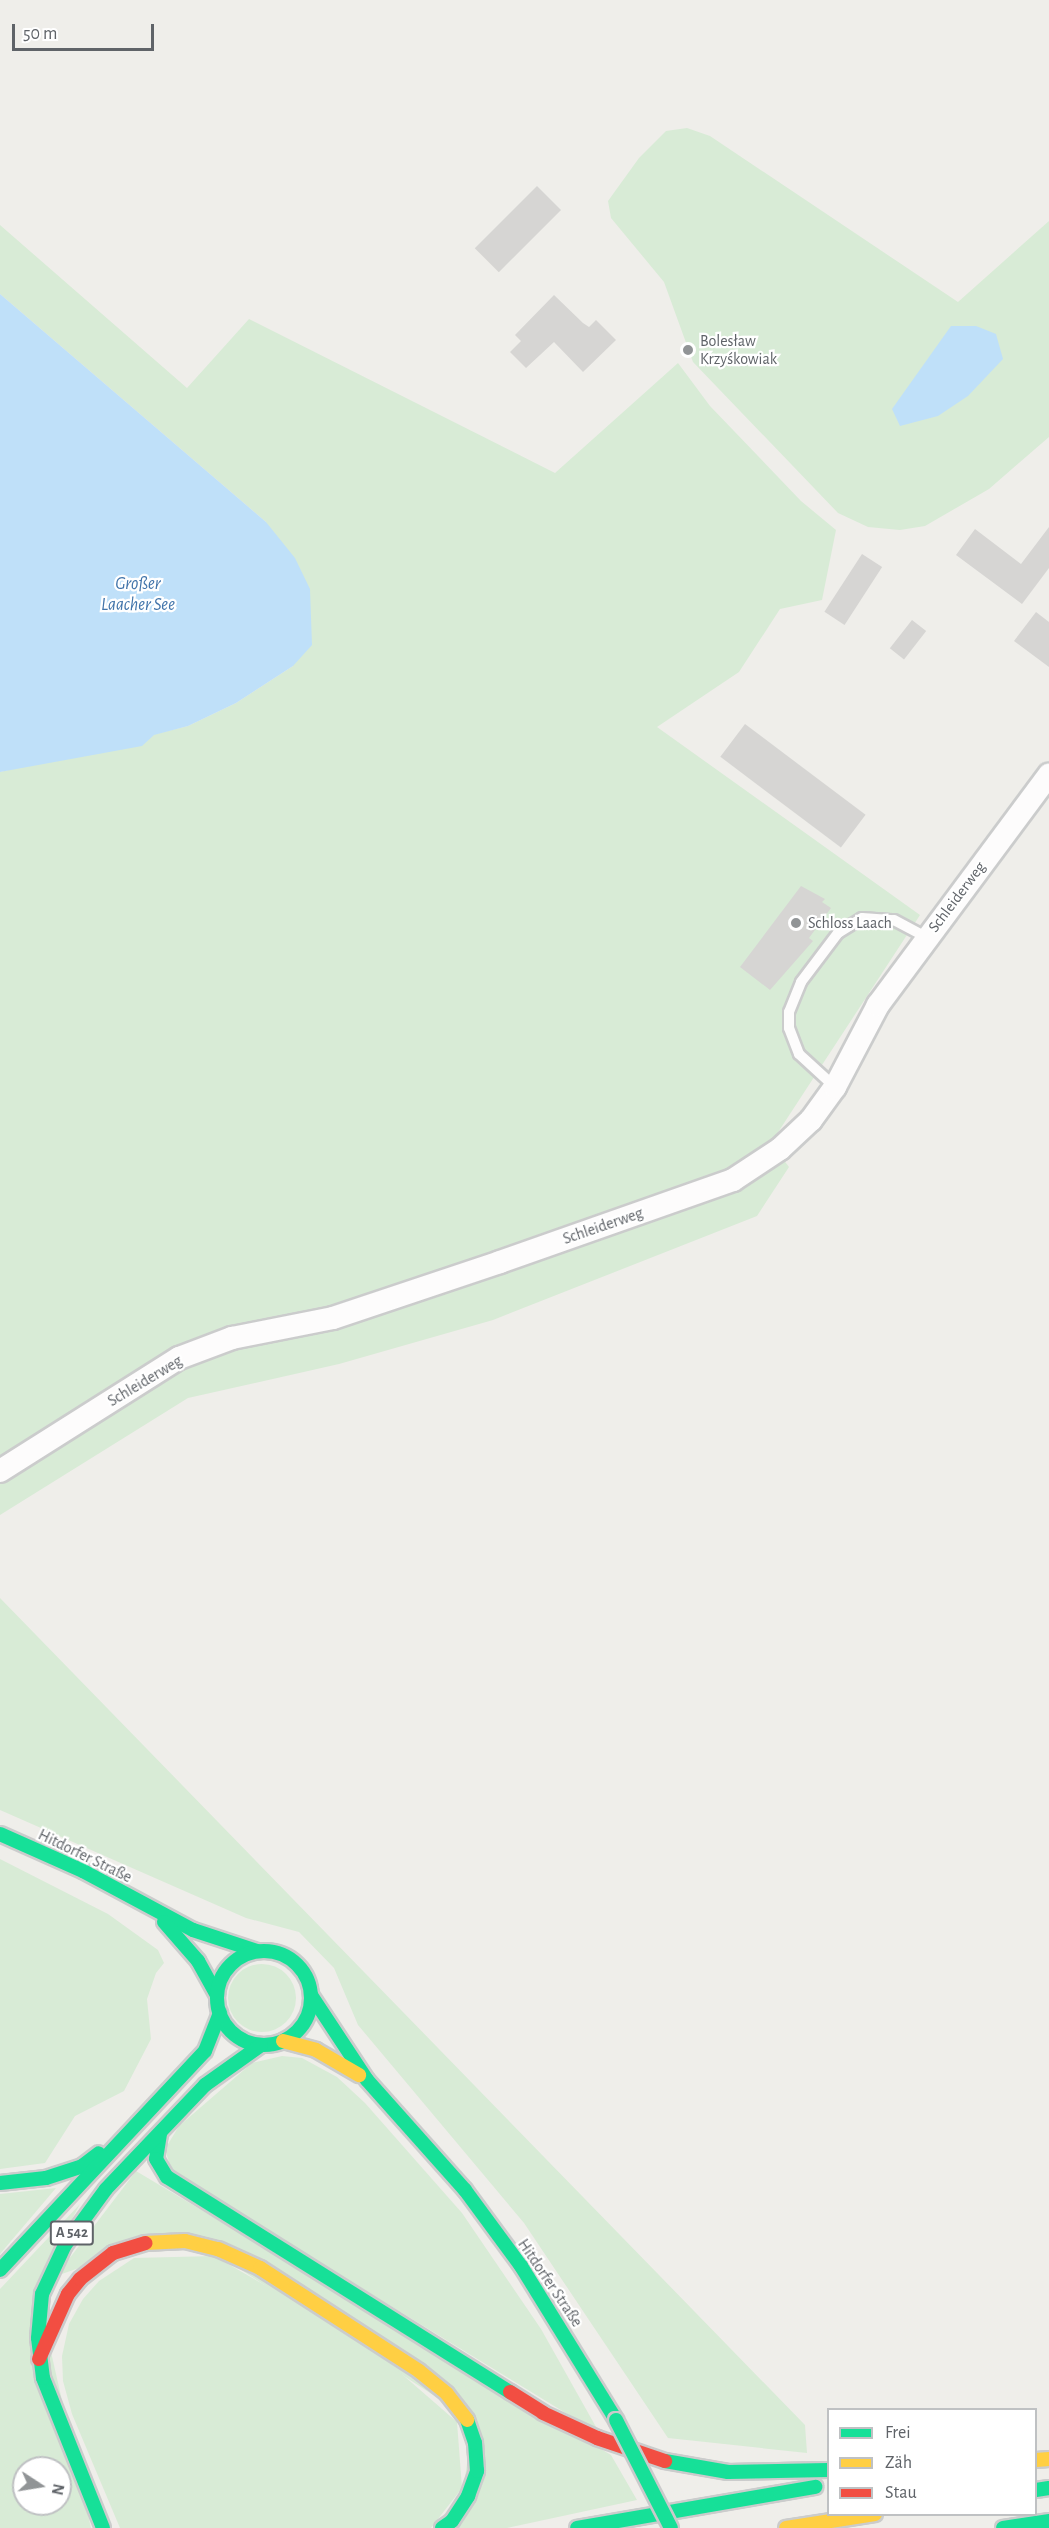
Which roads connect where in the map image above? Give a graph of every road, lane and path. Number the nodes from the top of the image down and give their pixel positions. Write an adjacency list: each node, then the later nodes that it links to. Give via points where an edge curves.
1 (1049, 775): 2 (street, Schleiderweg)
2 (926, 938): 3 (street, Schleiderweg, via 878,1005); 3 (lane, via 894,920 862,918 838,933 801,982 789,1012 793,1041 808,1065)
3 (835, 1087): 4 (street, Schleiderweg, via 811,1120 780,1149 733,1180 386,1301 333,1318 232,1338 180,1358)
4 (0, 1471)
5 (0, 1834): 6 (main road, Hitdorfer Straße, via 83,1871)
6 (153, 1911): 7 (main road, Hitdorfer Straße, via 216,1939); 8 (main road, Hitdorfer Straße, via 198,1960)
7 (257, 1951): 8 (main road, via 244,1954 225,1971); 9 (main road, via 273,1951 293,1961 308,1979)
8 (217, 1995): 10 (main road)
9 (311, 1995): 11 (main road, via 304,2022); 13 (main road, Hitdorfer Straße)
10 (220, 2013): 12 (main road, via 235,2035); 14 (main road, A 542, via 205,2051)
11 (283, 2041): 12 (main road); 13 (main road, Hitdorfer Straße, via 316,2050)
12 (261, 2045): 15 (main road, A 542, via 205,2085)
13 (367, 2080): 26 (main road, Hitdorfer Straße, bridge, via 465,2190 559,2323 616,2420)
14 (137, 2126): 16 (main road, via 82,2166 46,2178); 17 (main road, A 542)
15 (160, 2134): 18 (main road, A 542, via 106,2189 51,2270 39,2316); 19 (main road, via 156,2159 167,2177 543,2413 597,2438 674,2464 728,2472)
16 (0, 2183)
17 (0, 2270)
18 (39, 2359): 23 (main road, A 542, via 48,2396); 24 (main road, via 68,2294 112,2253 150,2242 185,2241 218,2249 260,2268 419,2371 447,2394 466,2419 475,2444 477,2471 468,2496 452,2521)
19 (827, 2470)
20 (827, 2485): 25 (main road)
21 (862, 2516): 27 (main road)
22 (1049, 2521): 28 (main road)
23 (104, 2528)
24 (442, 2528)
25 (577, 2528)
26 (672, 2528)
27 (786, 2528)
28 (1003, 2528)

